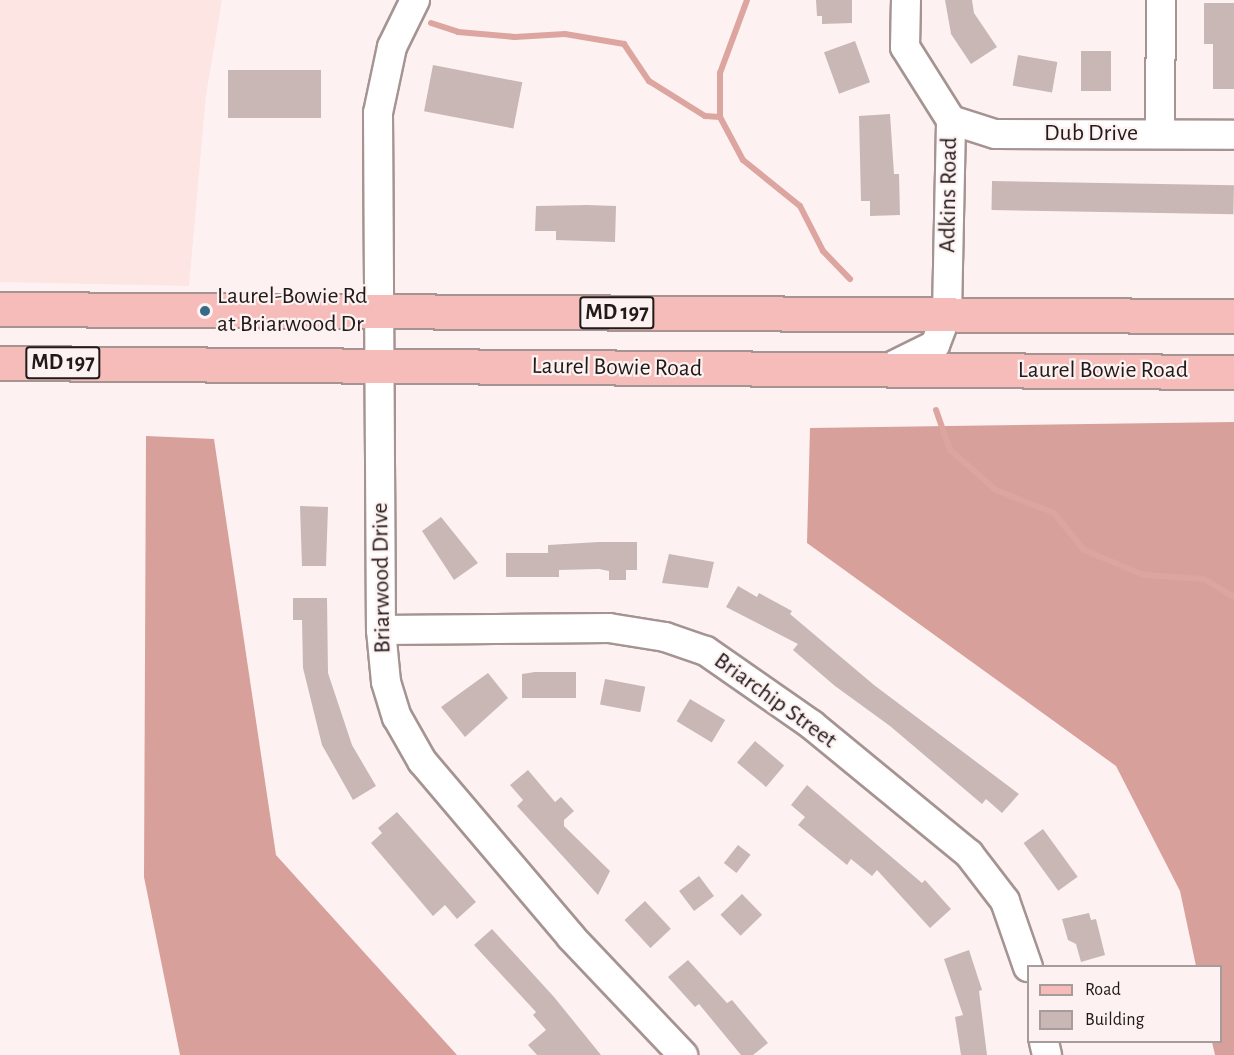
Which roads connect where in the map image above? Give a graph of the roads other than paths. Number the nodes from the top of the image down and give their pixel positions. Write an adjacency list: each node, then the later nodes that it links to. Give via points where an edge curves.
1 (415, 0): 8 (street, Briarwood Drive, via 392,47 378,113)
2 (906, 0): 4 (street, Adkins Road, via 905,47)
3 (1161, 0): 5 (street)
4 (951, 120): 5 (street, Dub Drive, via 995,134); 9 (street, Adkins Road)
5 (1160, 134): 6 (street, Dub Drive)
6 (1234, 135)
7 (0, 309): 8 (main road, MD 197)
8 (378, 312): 9 (main road, MD 197); 12 (street, Briarwood Drive)
9 (947, 314): 10 (main road, MD 197); 13 (street, Adkins Road, via 935,345)
10 (1234, 316)
11 (0, 363): 12 (main road, Laurel Bowie Road / MD 197)
12 (378, 366): 13 (main road, Laurel Bowie Road / MD 197); 15 (street, Briarwood Drive)
13 (884, 370): 14 (main road, Laurel Bowie Road / MD 197)
14 (1234, 372)
15 (381, 630): 16 (street, Briarchip Street, via 609,628 665,637 706,651 812,725 969,854 1005,901); 17 (street, Briarwood Drive, via 391,699 406,738 422,761 571,937)
16 (1028, 965)
17 (683, 1055)

